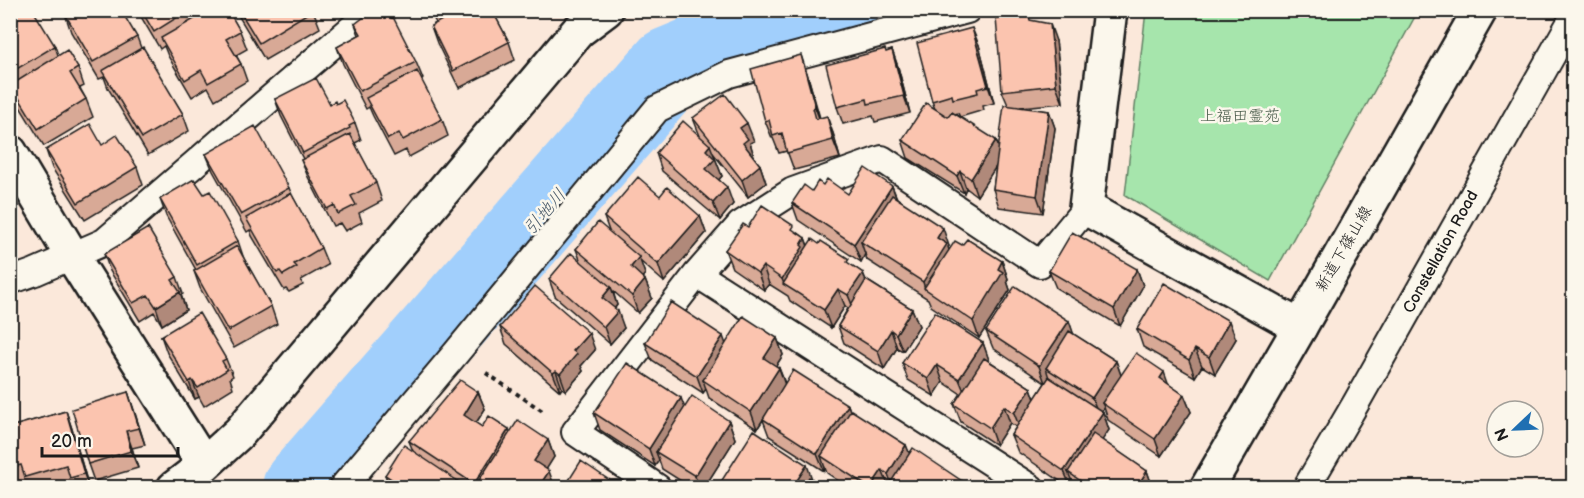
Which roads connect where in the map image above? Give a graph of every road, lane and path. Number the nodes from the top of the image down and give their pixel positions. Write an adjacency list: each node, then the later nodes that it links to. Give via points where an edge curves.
1 (373, 10): 10 (lane, via 104,242)
2 (606, 10): 7 (street)
3 (968, 10): 14 (lane, via 729,74 657,109)
4 (1110, 10): 9 (street)
5 (1480, 10): 13 (street, 新道下篠山線)
6 (1574, 16): 22 (lane, Constellation Road)
7 (572, 21): 16 (street, via 240,432)
8 (10, 153): 10 (street)
9 (1086, 208): 11 (lane, via 1040,264 882,159 794,191 740,225); 13 (street)
10 (72, 256): 12 (lane); 16 (street)
11 (697, 274): 15 (lane); 20 (lane)
12 (10, 281)
13 (1300, 327): 21 (street, 新道下篠山線)
14 (456, 353): 15 (path); 18 (lane)
15 (575, 432): 19 (lane)
16 (204, 465): 17 (street)
17 (174, 488)
18 (342, 488)
19 (658, 488)
20 (1031, 488)
21 (1207, 488)
22 (1306, 488)

